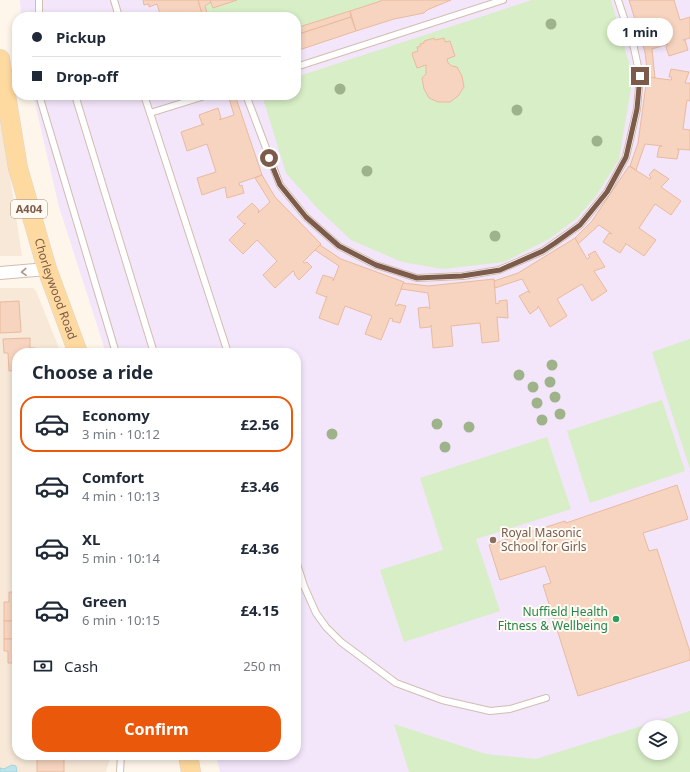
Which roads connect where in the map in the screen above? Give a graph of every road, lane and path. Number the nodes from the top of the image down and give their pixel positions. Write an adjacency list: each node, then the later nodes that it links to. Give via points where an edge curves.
1 (39, 0): 5 (lane)
2 (114, 0): 6 (lane)
3 (503, 0): 8 (lane)
4 (618, 0): 13 (lane, via 634,48 640,76 637,109 626,157 607,192 580,225 543,251 500,270 462,276 417,278 376,265 339,246 306,217 280,185)
5 (39, 12)
6 (118, 12)
7 (0, 59): 15 (main road, Chorleywood Road / A404, via 18,168)
8 (301, 65)
9 (40, 100): 18 (lane)
10 (77, 100): 19 (lane)
11 (146, 100): 14 (lane)
12 (192, 100): 14 (lane)
13 (248, 100)
14 (150, 113): 20 (lane)
15 (47, 270): 16 (street, one-way to 16); 17 (main road, Chorleywood Road / A404)
16 (0, 273)
17 (76, 348)
18 (115, 348)
19 (152, 348)
20 (226, 348)
21 (301, 574): 22 (lane, via 316,613 326,626 341,642 396,683 442,700 490,711 510,709)
22 (546, 698)
23 (121, 760): 25 (lane)
24 (189, 760): 26 (main road)
25 (120, 772)
26 (191, 772)

